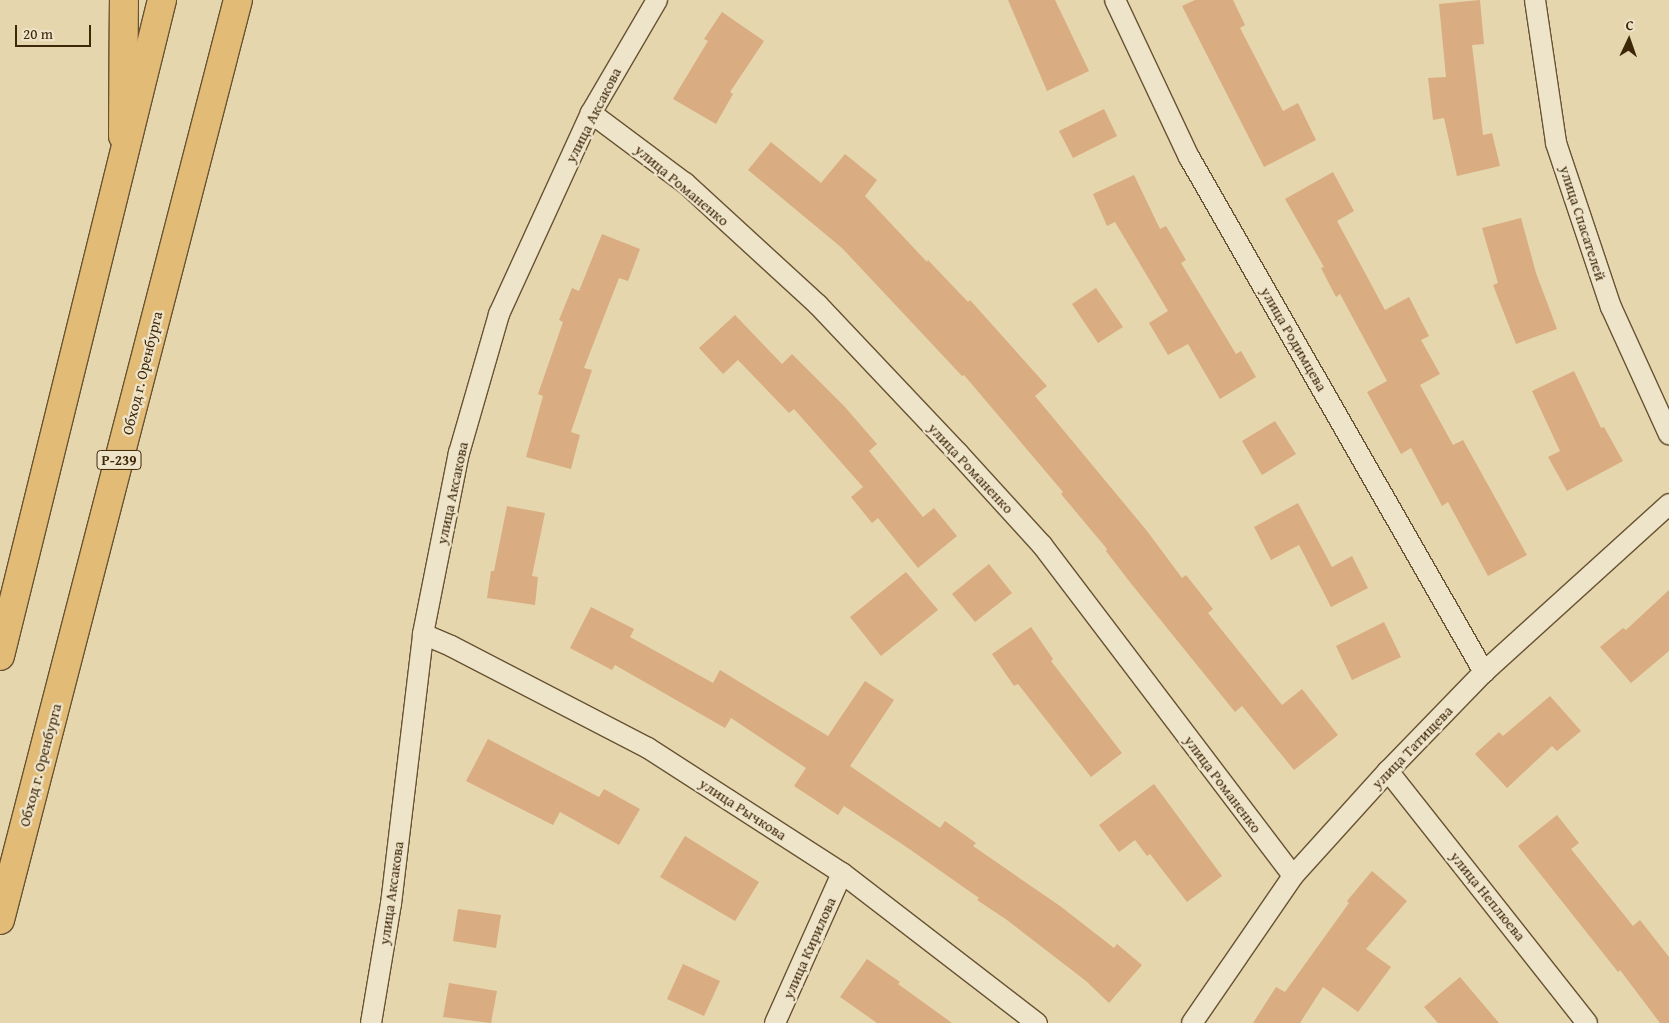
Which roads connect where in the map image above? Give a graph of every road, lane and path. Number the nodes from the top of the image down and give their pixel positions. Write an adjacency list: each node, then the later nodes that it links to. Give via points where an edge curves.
1 (124, 0): 8 (main road)
2 (162, 0): 8 (main road)
3 (238, 0): 17 (main road, Обход г. Оренбурга / Р-239)
4 (657, 0): 7 (street, улица Аксакова)
5 (1116, 0): 13 (street, улица Родимцева, via 1189,157)
6 (1535, 0): 9 (street, улица Спасателей, via 1556,143 1611,307)
7 (591, 113): 11 (street, улица Аксакова, via 499,314 458,453); 16 (street, улица Романенко, via 685,183 818,305 958,453 1042,546)
8 (123, 156): 12 (main road)
9 (1669, 434)
10 (1669, 504): 13 (street, улица Татищева)
11 (423, 634): 15 (street, улица Рычкова, via 648,748); 18 (street, улица Аксакова, via 391,904)
12 (0, 656)
13 (1484, 672): 14 (street, улица Татищева)
14 (1388, 771): 16 (street, улица Татищева); 22 (street, улица Неплюева)
15 (842, 873): 19 (street, улица Кирилова); 20 (street, улица Рычкова)
16 (1293, 876): 21 (street, улица Татищева)
17 (0, 920)
18 (372, 1023)
19 (775, 1023)
20 (1037, 1023)
21 (1192, 1023)
22 (1587, 1023)

